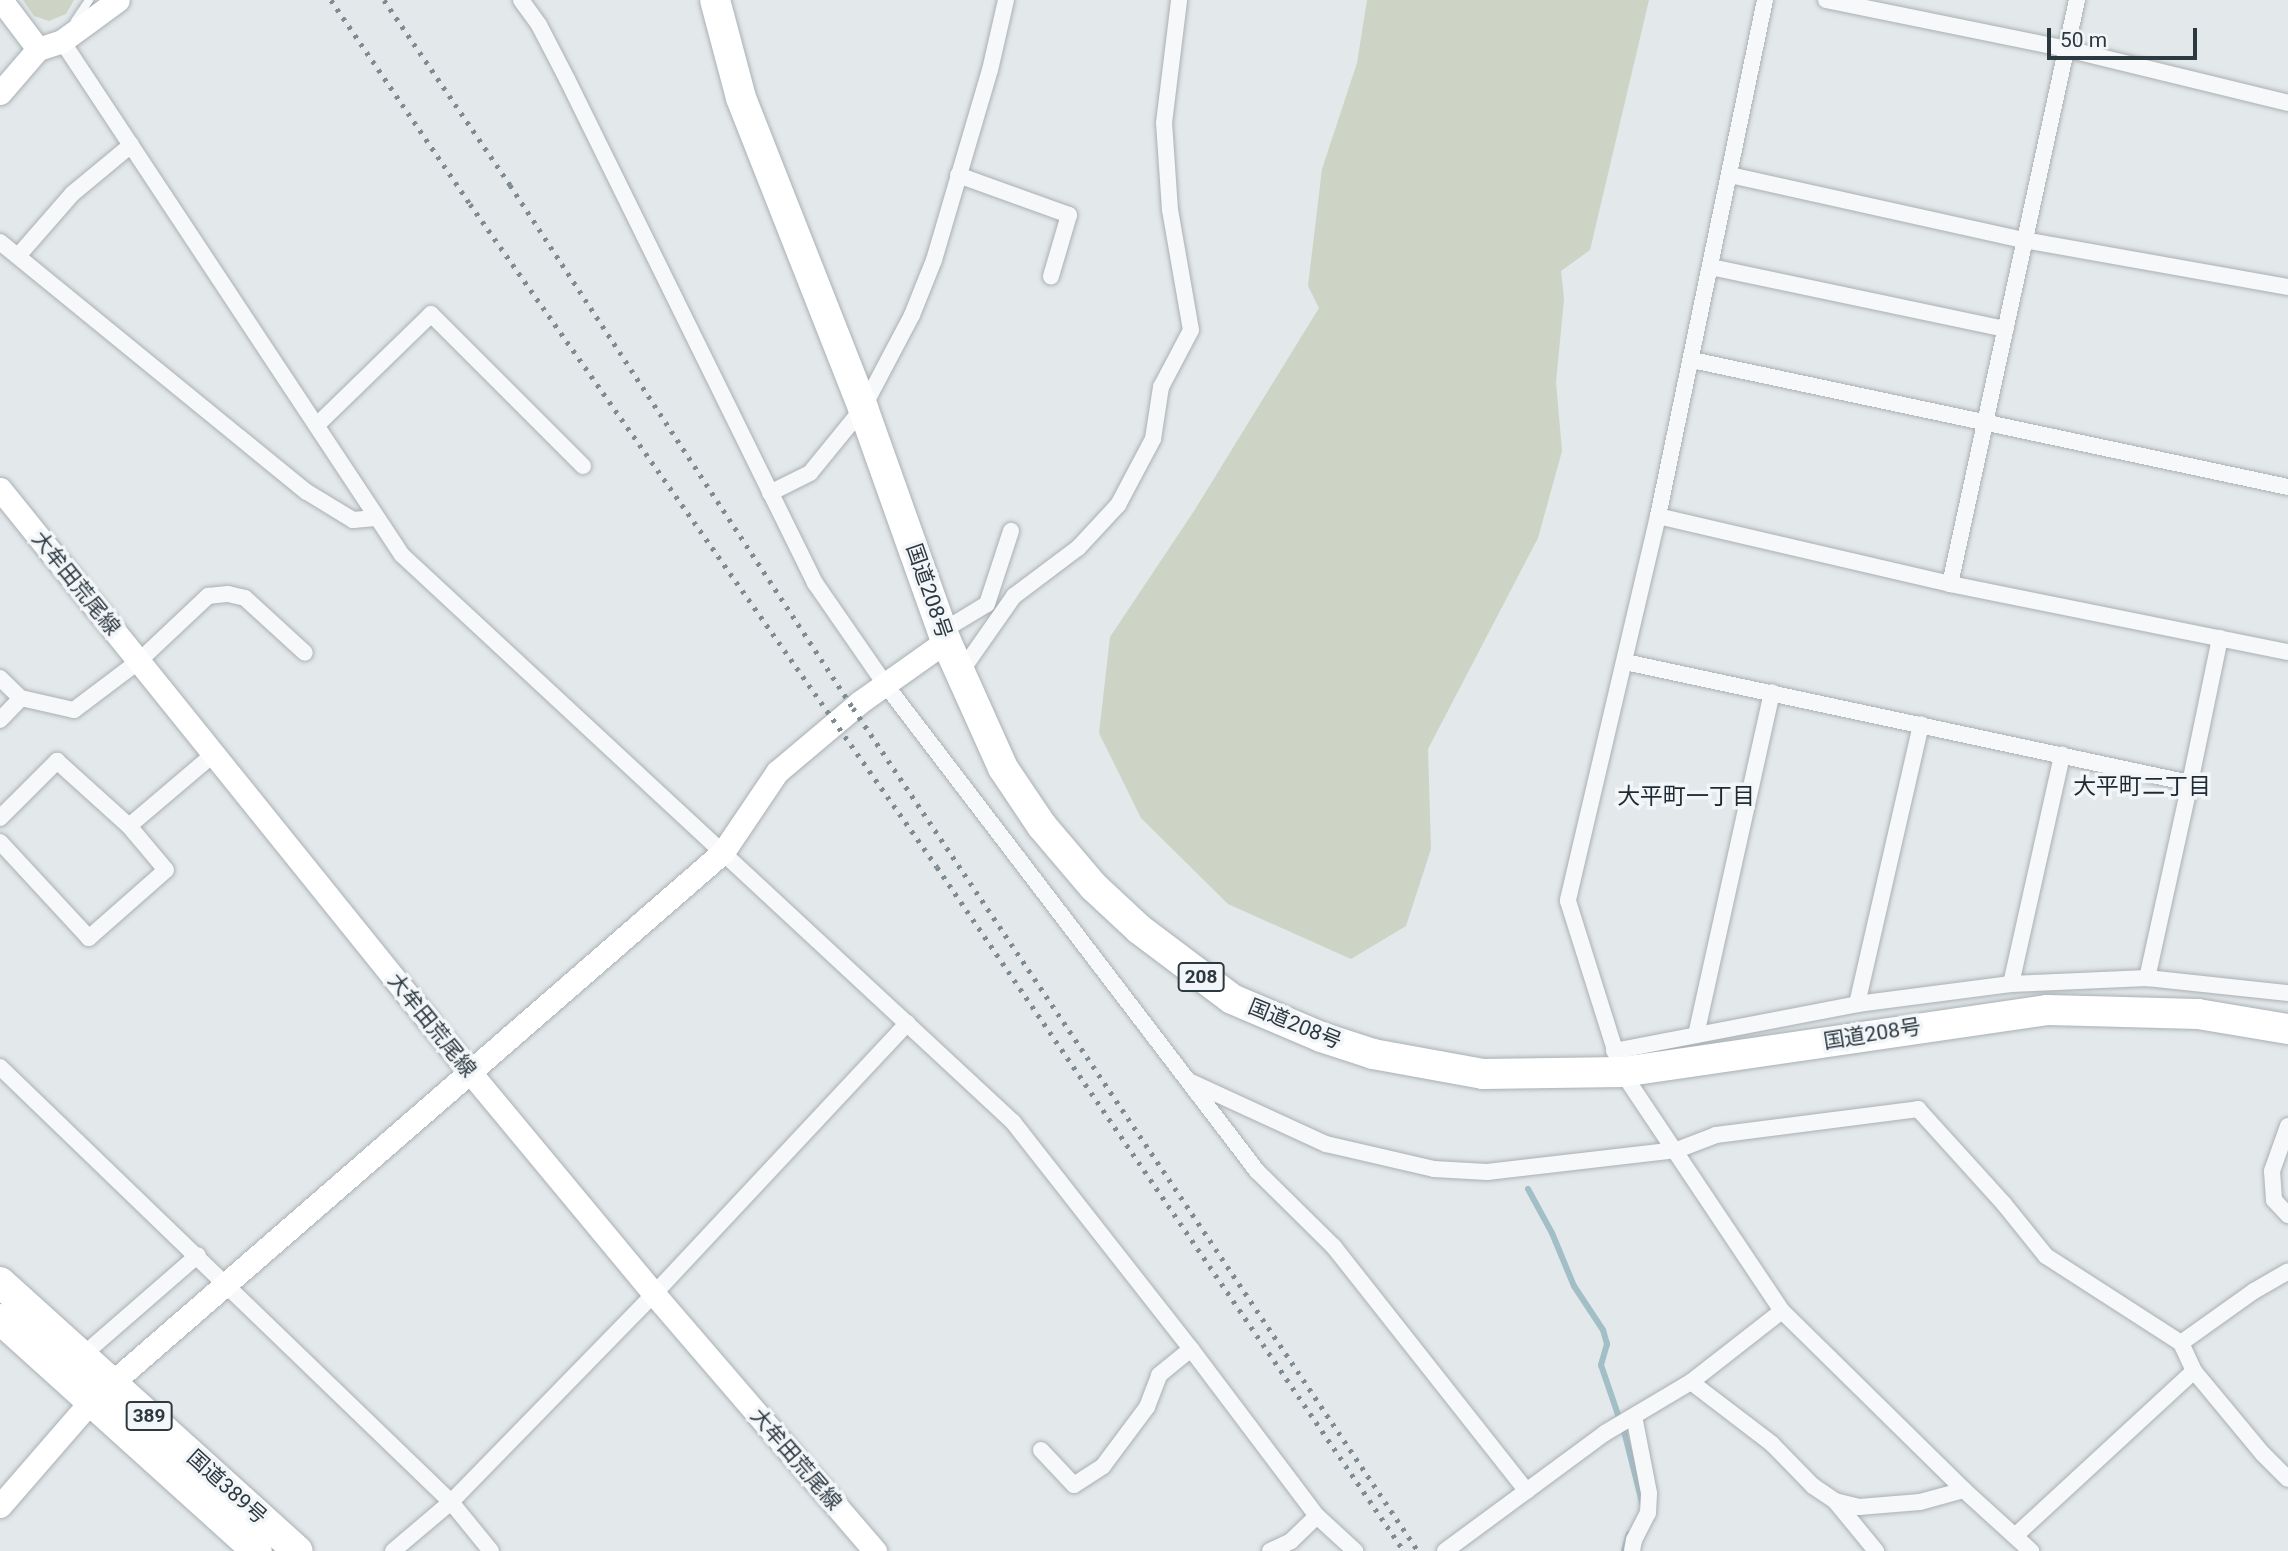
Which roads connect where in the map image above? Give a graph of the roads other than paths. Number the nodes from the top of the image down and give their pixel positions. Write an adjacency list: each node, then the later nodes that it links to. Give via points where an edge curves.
1 (1, 0): 12 (street)
2 (89, 0): 11 (lane)
3 (118, 0): 11 (street)
4 (521, 0): 32 (street, via 568,79)
5 (715, 0): 27 (highway, 国道208号 / 208, via 741,98)
6 (1006, 0): 17 (street)
7 (1179, 0): 44 (street, via 1164,124 1170,210 1191,330 1160,387 1153,439 1118,505 1078,548 1014,596)
8 (1765, 0): 18 (street)
9 (1826, 0): 13 (street)
10 (2077, 0): 13 (street)
11 (62, 41): 12 (street); 16 (street)
12 (38, 49): 14 (street)
13 (2067, 49): 15 (street); 19 (street)
14 (0, 93)
15 (2288, 103)
16 (131, 145): 21 (street, via 72,194); 28 (street)
17 (958, 175): 23 (street, via 1069,215); 27 (street, via 917,304)
18 (1730, 175): 19 (street); 22 (street)
19 (2024, 240): 24 (street); 25 (street)
20 (0, 242): 21 (street)
21 (18, 256): 35 (street, via 307,492 353,520)
22 (1711, 267): 25 (street); 26 (street)
23 (1051, 276)
24 (2288, 287)
25 (2006, 330): 29 (street)
26 (1692, 360): 29 (street); 34 (street)
27 (863, 408): 32 (street, via 810,473); 38 (highway, 国道208号 / 208)
28 (317, 425): 30 (street, via 431,314); 35 (street)
29 (1987, 425): 31 (street); 37 (street)
30 (583, 466)
31 (2288, 487)
32 (770, 492): 46 (street, via 815,583)
33 (1, 493): 42 (street, 大牟田荒尾線)
34 (1658, 516): 37 (street); 43 (street)
35 (376, 518): 57 (street, via 402,555)
36 (1011, 531): 38 (street, via 987,604)
37 (1950, 584): 39 (street)
38 (945, 635): 44 (highway, 国道208号 / 208); 46 (street)
39 (2220, 638): 40 (street); 53 (street)
40 (2288, 652)
41 (305, 653): 42 (street, via 245,598 228,594 208,596)
42 (139, 661): 48 (street, via 74,710); 51 (street, 大牟田荒尾線)
43 (1625, 662): 47 (street); 65 (street, via 1568,901)
44 (960, 673): 65 (highway, 国道208号 / 208, via 1003,768 1060,848 1139,929 1232,999 1373,1054 1483,1074)
45 (0, 678): 48 (street)
46 (885, 684): 57 (street, via 777,772); 68 (street)
47 (1772, 692): 50 (street); 64 (street)
48 (21, 698): 49 (street)
49 (0, 720)
50 (1921, 724): 52 (street); 61 (street)
51 (214, 754): 55 (street); 67 (street, 大牟田荒尾線)
52 (2062, 755): 53 (street); 59 (street)
53 (2190, 783): 58 (street)
54 (0, 818): 55 (street, via 58,761)
55 (129, 826): 56 (street, via 166,870 89,938)
56 (0, 842)
57 (723, 852): 62 (street); 67 (street)
58 (2147, 978): 59 (street); 60 (street)
59 (2011, 984): 61 (street)
60 (2288, 993)
61 (1857, 1004): 64 (street)
62 (908, 1023): 76 (street); 80 (street, via 1013,1122)
63 (2288, 1029): 65 (highway, 国道208号 / 208, via 2198,1014 2047,1010)
64 (1696, 1035): 65 (street)
65 (1618, 1061): 70 (street)
66 (0, 1067): 72 (street)
67 (469, 1071): 75 (street); 76 (street, 大牟田荒尾線)
68 (1186, 1079): 70 (street, via 1326,1144 1434,1169 1487,1172); 89 (street, via 1257,1171 1334,1247)
69 (2288, 1126): 71 (street, via 2272,1171 2274,1200)
70 (1677, 1150): 77 (street); 79 (street, via 1716,1135 1918,1110 2046,1256)
71 (2288, 1214)
72 (198, 1255): 75 (street); 81 (street)
73 (2288, 1271): 79 (street)
74 (0, 1282): 81 (highway, 国道389号 / 389)
75 (226, 1284): 84 (street); 90 (street)
76 (654, 1294): 90 (street); 99 (street, 大牟田荒尾線)
77 (1782, 1311): 83 (street); 88 (street)
78 (0, 1319): 84 (highway, 国道389号 / 389)
79 (2181, 1343): 82 (street)
80 (1191, 1349): 86 (street, via 1159,1375 1147,1407 1103,1466 1074,1485); 93 (street)
81 (83, 1355): 84 (highway, 国道389号 / 389)
82 (2194, 1371): 87 (street); 94 (street)
83 (1691, 1382): 85 (street); 91 (street, via 1772,1444)
84 (101, 1392): 92 (street); 95 (highway, 国道389号 / 389); 96 (highway, 国道389号 / 389)
85 (1634, 1416): 89 (street); 103 (street, via 1649,1493 1648,1513)
86 (1041, 1450)
87 (2288, 1479)
88 (1964, 1490): 91 (street, via 1920,1502 1859,1507); 94 (street)
89 (1527, 1491): 102 (street)
90 (451, 1502): 97 (street); 98 (street)
91 (1835, 1502): 104 (street)
92 (0, 1506)
93 (1317, 1516): 100 (street, via 1291,1541); 101 (street)
94 (2015, 1536): 105 (street)
95 (257, 1551)
96 (298, 1551)
97 (393, 1551)
98 (491, 1551)
99 (875, 1551)
100 (1270, 1551)
101 (1355, 1551)
102 (1445, 1551)
103 (1632, 1551)
104 (1876, 1551)
105 (2031, 1551)

